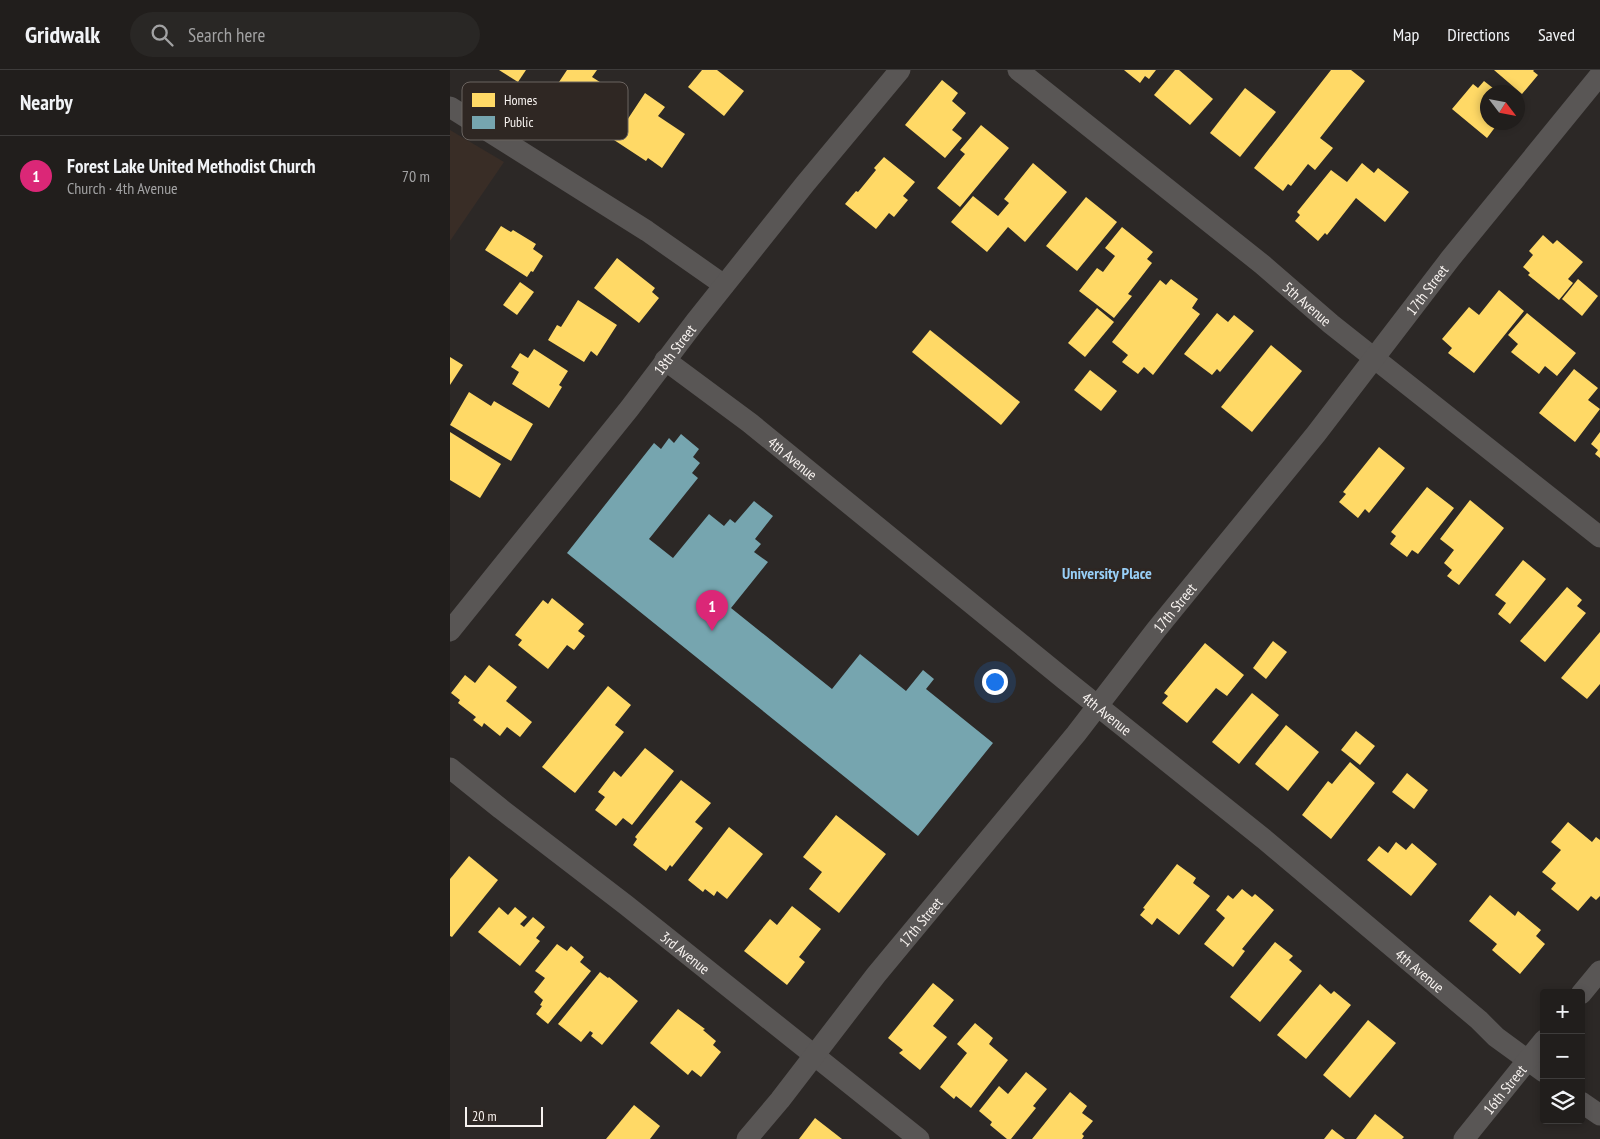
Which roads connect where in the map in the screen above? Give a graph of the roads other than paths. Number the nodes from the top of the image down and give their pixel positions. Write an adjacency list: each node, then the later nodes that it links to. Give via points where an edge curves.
1 (900, 70): 7 (street, 18th Street)
2 (1018, 70): 8 (street, 5th Avenue)
3 (1600, 75): 8 (street, 17th Street, via 1450,259)
4 (450, 107): 5 (street)
5 (462, 115)
6 (502, 140): 7 (street, via 647,231)
7 (724, 285): 9 (street, 18th Street)
8 (1375, 358): 10 (street, 5th Avenue); 12 (street, 17th Street)
9 (665, 360): 11 (street, 18th Street); 12 (street, 4th Avenue, via 750,423)
10 (1600, 537)
11 (450, 631)
12 (1099, 705): 17 (street, 17th Street, via 876,974); 18 (street, 4th Avenue, via 1264,839 1496,1036)
13 (450, 768): 17 (street, 3rd Avenue)
14 (1600, 971): 15 (street)
15 (1585, 989)
16 (1540, 1052): 18 (street, 16th Street)
17 (814, 1054): 21 (street, 17th Street); 22 (street, 3rd Avenue)
18 (1536, 1065): 23 (street, 16th Street)
19 (1585, 1105): 20 (street)
20 (1600, 1116)
21 (747, 1139)
22 (918, 1139)
23 (1464, 1139)

